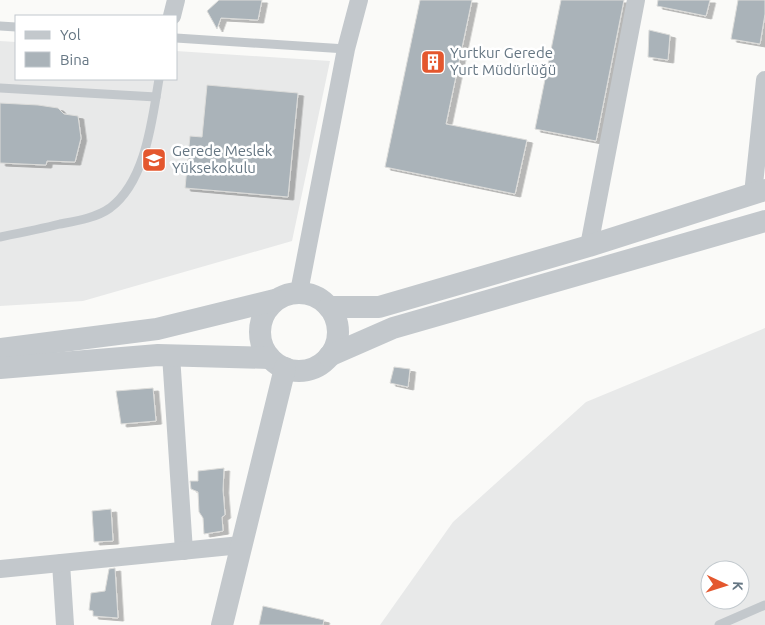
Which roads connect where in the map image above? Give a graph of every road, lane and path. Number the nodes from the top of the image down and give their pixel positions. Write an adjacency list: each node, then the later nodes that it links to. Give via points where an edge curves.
1 (176, 0): 4 (street)
2 (359, 0): 8 (street)
3 (636, 0): 16 (street)
4 (172, 15)
5 (0, 26): 6 (lane)
6 (15, 28)
7 (178, 38): 8 (lane)
8 (346, 49): 17 (street)
9 (159, 80): 12 (lane)
10 (765, 80): 13 (street)
11 (0, 88): 12 (lane)
12 (156, 98): 15 (lane, via 138,170 124,194 110,208 92,217)
13 (759, 192): 16 (street)
14 (765, 221): 22 (street, via 393,328)
15 (0, 237)
16 (589, 246): 19 (street, via 379,307)
17 (299, 292): 18 (street); 19 (street, via 321,299)
18 (275, 300): 20 (street, via 158,329); 23 (street, via 266,310 260,335 263,348)
19 (329, 307): 22 (street, via 336,318 338,331 336,344)
20 (0, 349)
21 (171, 355): 23 (street); 24 (street); 26 (street)
22 (329, 356): 23 (street, via 320,364 297,371)
23 (278, 363): 25 (street)
24 (0, 368)
25 (242, 545): 26 (street); 31 (street)
26 (184, 551): 27 (street)
27 (62, 563): 28 (street); 30 (street)
28 (0, 569)
29 (765, 604): 32 (lane)
30 (65, 625)
31 (222, 625)
32 (720, 625)

